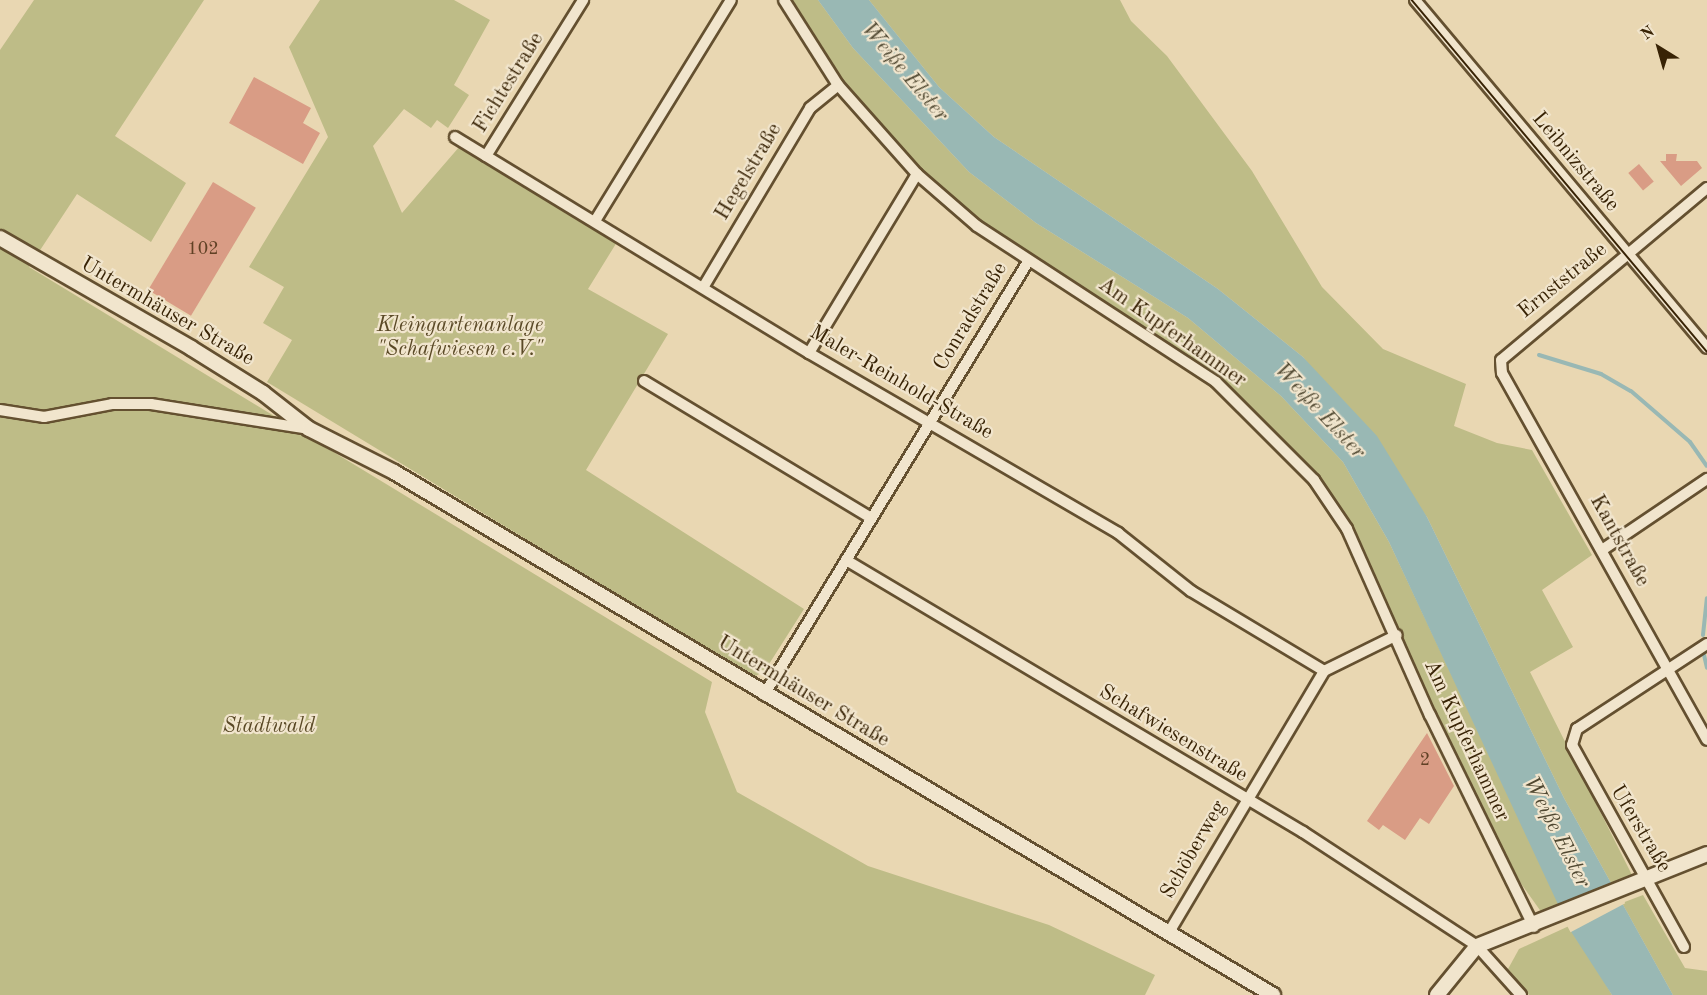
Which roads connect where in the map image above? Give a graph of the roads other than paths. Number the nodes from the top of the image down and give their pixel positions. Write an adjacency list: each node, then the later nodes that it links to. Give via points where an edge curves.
1 (584, 0): 7 (street, Fichtestraße)
2 (731, 0): 10 (street)
3 (784, 0): 5 (street, Am Kupferhammer)
4 (1415, 0): 12 (street, Leibnizstraße)
5 (838, 85): 8 (street, Am Kupferhammer); 14 (street, Hegelstraße, via 810,108)
6 (454, 137): 7 (street, Maler-Reinhold-Straße)
7 (486, 156): 10 (street, Maler-Reinhold-Straße)
8 (917, 174): 13 (street, Am Kupferhammer, via 977,226); 16 (street)
9 (1707, 188): 12 (street, Ernststraße)
10 (595, 221): 14 (street, Maler-Reinhold-Straße)
11 (0, 238): 21 (main road, Untermhäuser Straße, via 191,348 263,393)
12 (1627, 254): 15 (street, Leibnizstraße); 17 (street, Ernststraße)
13 (1029, 260): 20 (street, Conradstraße); 26 (street, Am Kupferhammer, via 1216,382 1265,427 1314,480 1347,529)
14 (704, 286): 16 (street, Maler-Reinhold-Straße)
15 (1707, 348)
16 (809, 353): 20 (street, Maler-Reinhold-Straße)
17 (1501, 360): 24 (street, Kantstraße, via 1502,373)
18 (644, 381): 23 (street)
19 (0, 410): 21 (street, Untermhäuser Straße, via 44,417 112,404 152,404)
20 (930, 422): 23 (street, Conradstraße); 29 (street, Maler-Reinhold-Straße, via 1118,533 1191,591)
21 (309, 429): 30 (main road, Untermhäuser Straße, via 394,472)
22 (1707, 479): 24 (street)
23 (871, 518): 25 (street, Conradstraße)
24 (1602, 550): 28 (street, Kantstraße)
25 (846, 560): 30 (street, Conradstraße); 32 (street, Schafwiesenstraße)
26 (1397, 635): 29 (street); 35 (street, Am Kupferhammer, via 1430,716)
27 (1707, 644): 28 (street)
28 (1668, 670): 31 (street, Kantstraße); 34 (street, Uferstraße, via 1577,729 1572,746)
29 (1324, 671): 32 (street, Schöberweg)
30 (764, 694): 36 (main road, Untermhäuser Straße)
31 (1707, 740)
32 (1246, 800): 36 (street, Schöberweg); 37 (street, Schafwiesenstraße)
33 (1707, 854): 34 (main road)
34 (1642, 882): 35 (main road); 38 (street, Uferstraße)
35 (1540, 925): 37 (main road)
36 (1168, 934): 39 (main road, Untermhäuser Straße)
37 (1477, 946): 40 (main road); 41 (street, Schafwiesenstraße)
38 (1684, 947)
39 (1273, 995)
40 (1437, 995)
41 (1521, 995)

